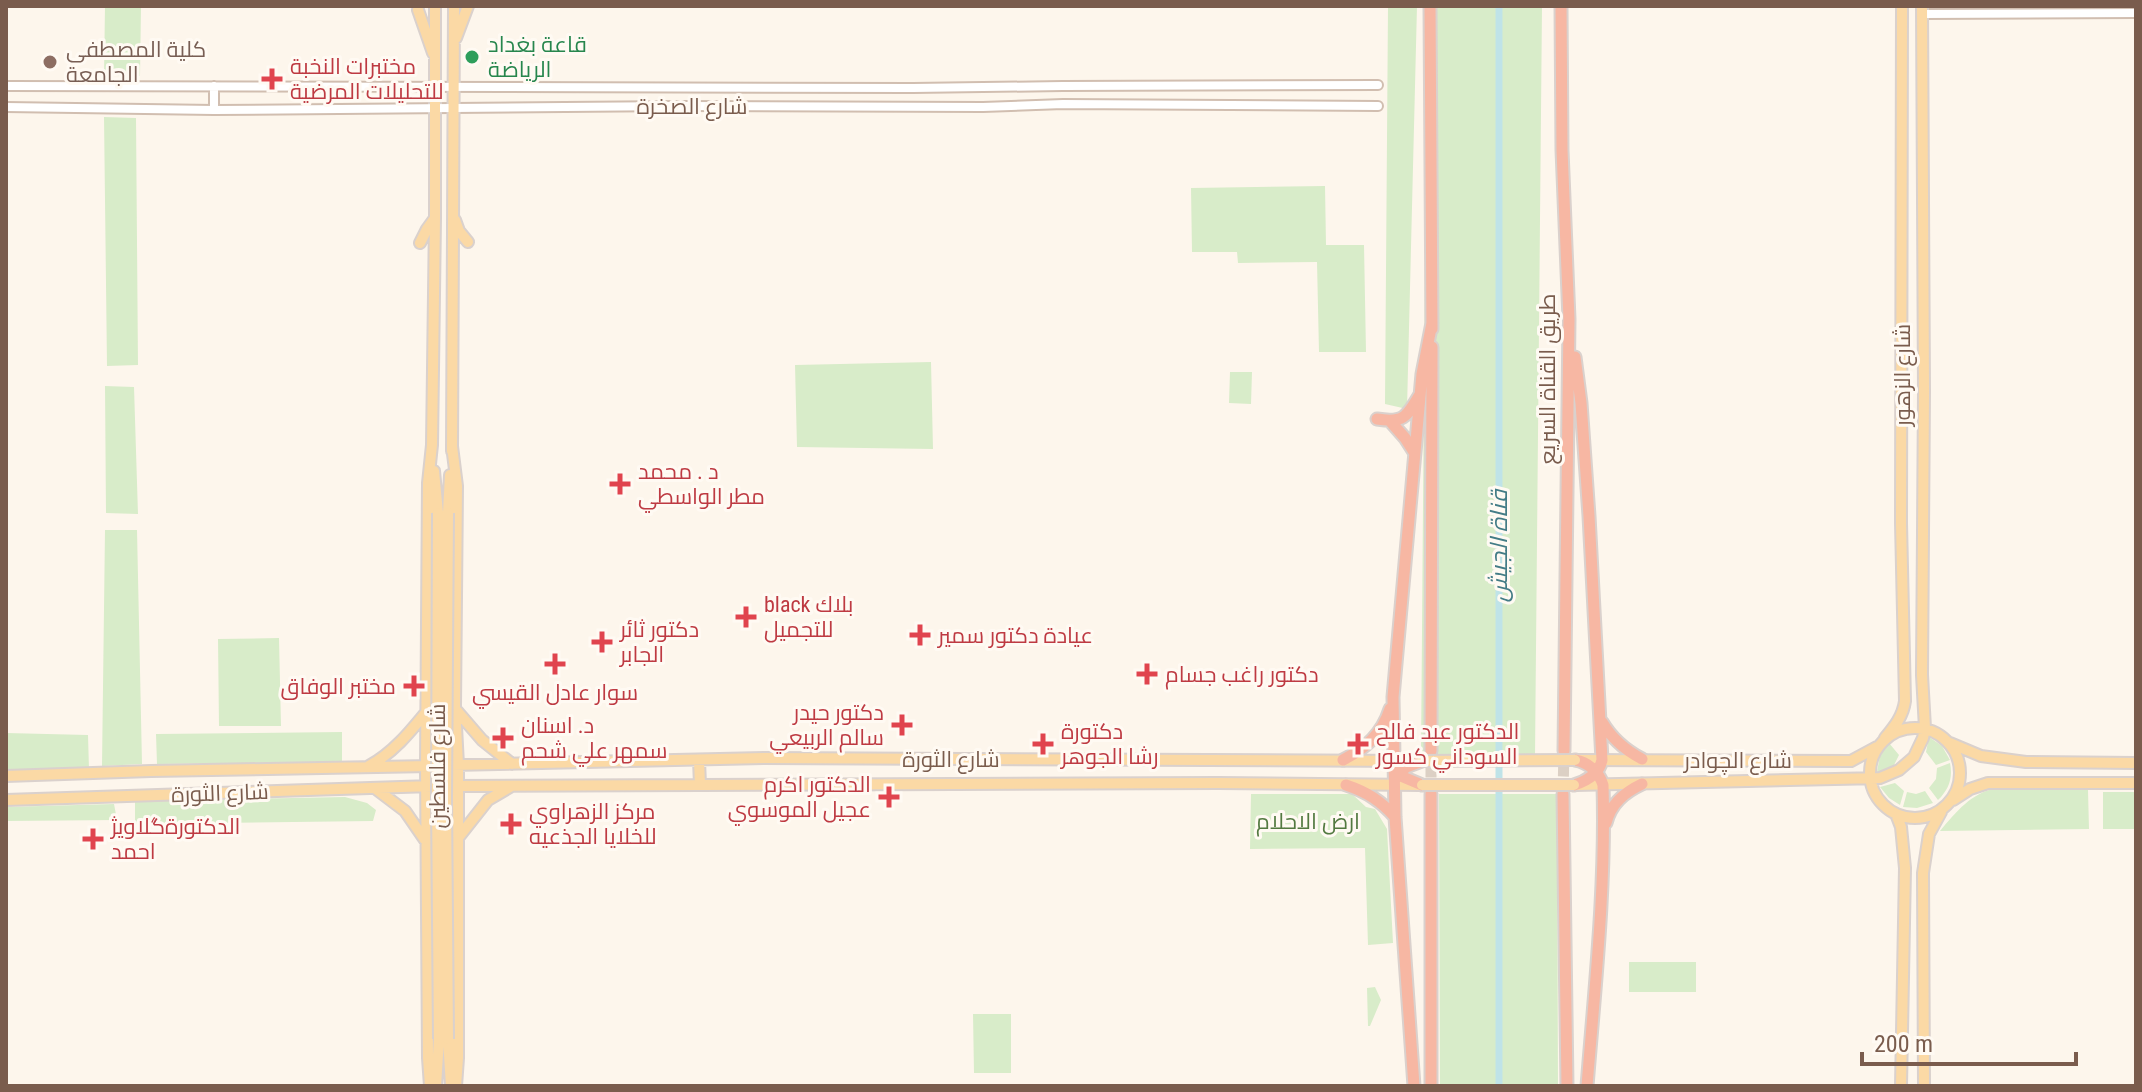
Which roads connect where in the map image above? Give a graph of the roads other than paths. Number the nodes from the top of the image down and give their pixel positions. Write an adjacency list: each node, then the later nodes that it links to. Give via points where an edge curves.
1 (435, 6): 11 (main road, شارع فلسطين)
2 (454, 6): 10 (main road, شارع فلسطين)
3 (468, 6): 10 (main road)
4 (1430, 6): 29 (highway)
5 (1561, 6): 28 (highway, طريق القناة السريع)
6 (1902, 6): 37 (main road, شارع الزهور)
7 (418, 10): 11 (main road)
8 (1922, 10): 9 (street); 38 (main road, شارع الزهور)
9 (2136, 13)
10 (454, 43): 17 (main road, شارع فلسطين)
11 (435, 59): 16 (main road, شارع فلسطين)
12 (1354, 85): 13 (street, شارع الصخرة); 17 (street, شارع الصخرة); 18 (street, via 1361,96)
13 (1378, 85)
14 (6, 86): 15 (street, شارع الصخرة)
15 (214, 86): 16 (street, شارع الصخرة); 23 (street)
16 (435, 87): 17 (street, شارع الصخرة); 21 (main road, شارع فلسطين)
17 (454, 87): 22 (main road, شارع فلسطين)
18 (1355, 106): 19 (street, شارع الصخرة); 22 (street, شارع الصخرة)
19 (1378, 106)
20 (6, 107): 23 (street, شارع الصخرة)
21 (435, 107): 22 (street, شارع الصخرة); 23 (street, شارع الصخرة); 25 (main road, شارع فلسطين)
22 (454, 108): 24 (main road, شارع فلسطين)
23 (214, 110)
24 (453, 214): 26 (main road); 34 (main road, شارع فلسطين)
25 (435, 218): 27 (main road); 33 (main road, شارع فلسطين)
26 (468, 242)
27 (420, 243)
28 (1569, 319): 42 (highway, via 1581,403); 47 (highway, طريق القناة السريع)
29 (1432, 323): 30 (highway); 46 (highway)
30 (1421, 392): 32 (highway, via 1406,416); 35 (highway)
31 (1377, 419): 32 (highway)
32 (1390, 421): 35 (highway)
33 (432, 445): 36 (main road, شارع فلسطين); 40 (main road, شارع فلسطين)
34 (452, 446): 36 (main road, شارع فلسطين); 41 (main road, شارع فلسطين, via 457,486)
35 (1415, 454): 39 (highway)
36 (443, 513): 80 (main road, شارع فلسطين, bridge, via 437,816)
37 (1903, 599): 38 (main road); 44 (main road, شارع الزهور, via 1903,711)
38 (1924, 600): 43 (main road, شارع الزهور)
39 (1393, 697): 50 (highway, via 1382,728); 59 (highway)
40 (428, 710): 56 (main road, شارع فلسطين); 57 (main road, via 383,759)
41 (455, 710): 54 (main road, شارع فلسطين); 55 (main road)
42 (1600, 717): 48 (highway, via 1617,742); 58 (highway)
43 (1925, 728): 44 (main road, شارع الچوادر, via 1897,731); 45 (main road); 61 (main road, via 1907,764)
44 (1881, 742): 48 (main road, شارع الچوادر, via 1851,761); 61 (main road, شارع الزهور)
45 (1950, 743): 53 (main road, via 1981,756 2026,762); 74 (main road, via 1961,772)
46 (1431, 751)
47 (1564, 751)
48 (1642, 759): 58 (main road, شارع الچوادر)
49 (699, 760): 50 (main road, شارع الثورة); 55 (main road, شارع الثورة); 64 (main road)
50 (1343, 760): 59 (main road, شارع الثورة)
51 (1575, 760): 52 (main road, bridge); 58 (highway)
52 (1422, 761): 59 (highway)
53 (2136, 763)
54 (455, 765): 55 (main road, شارع الثورة); 68 (main road, شارع فلسطين)
55 (513, 765)
56 (430, 766): 57 (main road, شارع الثورة); 67 (main road, شارع فلسطين)
57 (368, 767): 60 (main road, شارع الثورة)
58 (1597, 772): 63 (main road, شارع الچوادر); 66 (highway); 77 (highway)
59 (1398, 773): 65 (main road, شارع الثورة); 71 (highway); 76 (highway)
60 (6, 776)
61 (1870, 779): 63 (main road, شارع الچوادر); 75 (main road, via 1875,794)
62 (2136, 783): 74 (main road, via 1988,783)
63 (1642, 784): 77 (highway, via 1616,802)
64 (700, 785): 65 (main road, شارع الثورة); 69 (main road, شارع الثورة)
65 (1346, 785): 76 (highway, via 1365,791)
66 (1574, 785): 71 (main road, bridge)
67 (430, 786): 70 (main road, شارع الثورة); 79 (main road, شارع فلسطين)
68 (455, 786): 69 (main road, شارع الثورة); 78 (main road, شارع فلسطين)
69 (513, 786): 78 (main road, via 488,800)
70 (374, 788): 73 (main road, شارع الثورة); 79 (main road, via 405,811)
71 (1427, 790): 84 (highway)
72 (1563, 794): 85 (highway)
73 (6, 800)
74 (1946, 805): 75 (main road, via 1920,818); 88 (main road, via 1929,834 1923,873)
75 (1896, 814): 87 (main road, via 1905,868)
76 (1395, 817): 83 (highway)
77 (1604, 832): 86 (highway)
78 (458, 838): 82 (main road, شارع فلسطين, via 458,1058)
79 (427, 843): 81 (main road, شارع فلسطين, via 428,1058)
80 (444, 1039): 81 (main road, شارع فلسطين); 82 (main road, شارع فلسطين)
81 (433, 1086)
82 (453, 1086)
83 (1414, 1086)
84 (1431, 1086)
85 (1567, 1086)
86 (1587, 1086)
87 (1901, 1086)
88 (1924, 1086)

